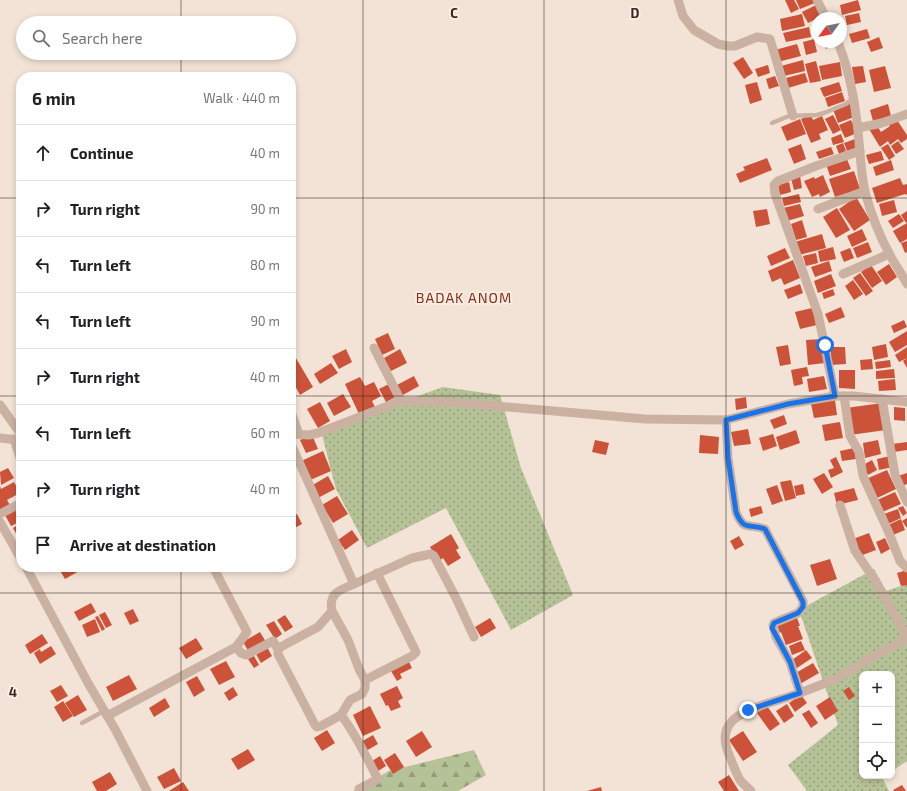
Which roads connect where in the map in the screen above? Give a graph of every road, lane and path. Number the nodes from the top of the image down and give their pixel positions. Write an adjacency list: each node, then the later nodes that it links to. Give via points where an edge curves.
1 (678, 0): 7 (street, via 683,16 694,30 718,44 734,46 758,37 770,39)
2 (817, 0): 3 (street)
3 (823, 12)
4 (840, 48): 5 (street)
5 (853, 98): 7 (lane, via 846,104 824,113); 9 (street)
6 (907, 114): 9 (street)
7 (793, 116): 8 (lane)
8 (772, 123)
9 (858, 128): 10 (street)
10 (860, 151): 11 (street); 17 (street, via 784,178 778,181 773,189 818,314)
11 (865, 191): 12 (street); 13 (street, via 873,218)
12 (818, 209)
13 (889, 254): 14 (street); 15 (street)
14 (843, 274)
15 (906, 280)
16 (374, 348): 19 (street)
17 (839, 396): 18 (street); 22 (street, via 788,404); 34 (street, via 850,436 858,452 863,476 900,561)
18 (882, 399): 20 (street); 28 (street, via 895,475)
19 (401, 401): 22 (street, via 450,402 645,419); 24 (street, via 328,430 309,435)
20 (907, 402)
21 (0, 404): 23 (street)
22 (726, 420): 45 (street, via 728,458 736,512 743,524 765,529 803,602 803,607 798,613 774,623 772,628 788,658)
23 (16, 433)
24 (296, 434)
25 (0, 438): 26 (street)
26 (16, 438)
27 (296, 455): 38 (street)
28 (907, 502)
29 (840, 504): 41 (street, via 855,551 875,580)
30 (16, 506): 31 (street)
31 (0, 514)
32 (0, 522): 33 (street)
33 (16, 550)
34 (907, 568)
35 (29, 572): 46 (street)
36 (216, 572): 42 (street, via 248,632)
37 (377, 573): 38 (street); 40 (street, via 412,558 431,554); 44 (street, via 416,652)
38 (354, 584): 39 (street, via 332,596)
39 (332, 611): 43 (street, via 318,627); 44 (street)
40 (474, 637)
41 (907, 638): 45 (street, via 836,679)
42 (236, 647): 43 (street, via 246,655 273,641); 46 (street)
43 (278, 649): 47 (street, via 278,654 315,725 321,726)
44 (365, 680): 47 (street, via 362,694 350,700)
45 (800, 693): 51 (street, via 748,710 729,723 725,743 740,779)
46 (106, 714): 48 (lane); 49 (street)
47 (340, 715): 50 (street, via 352,729 378,779 359,789)
48 (82, 723)
49 (147, 791)
50 (360, 791)
51 (751, 791)

